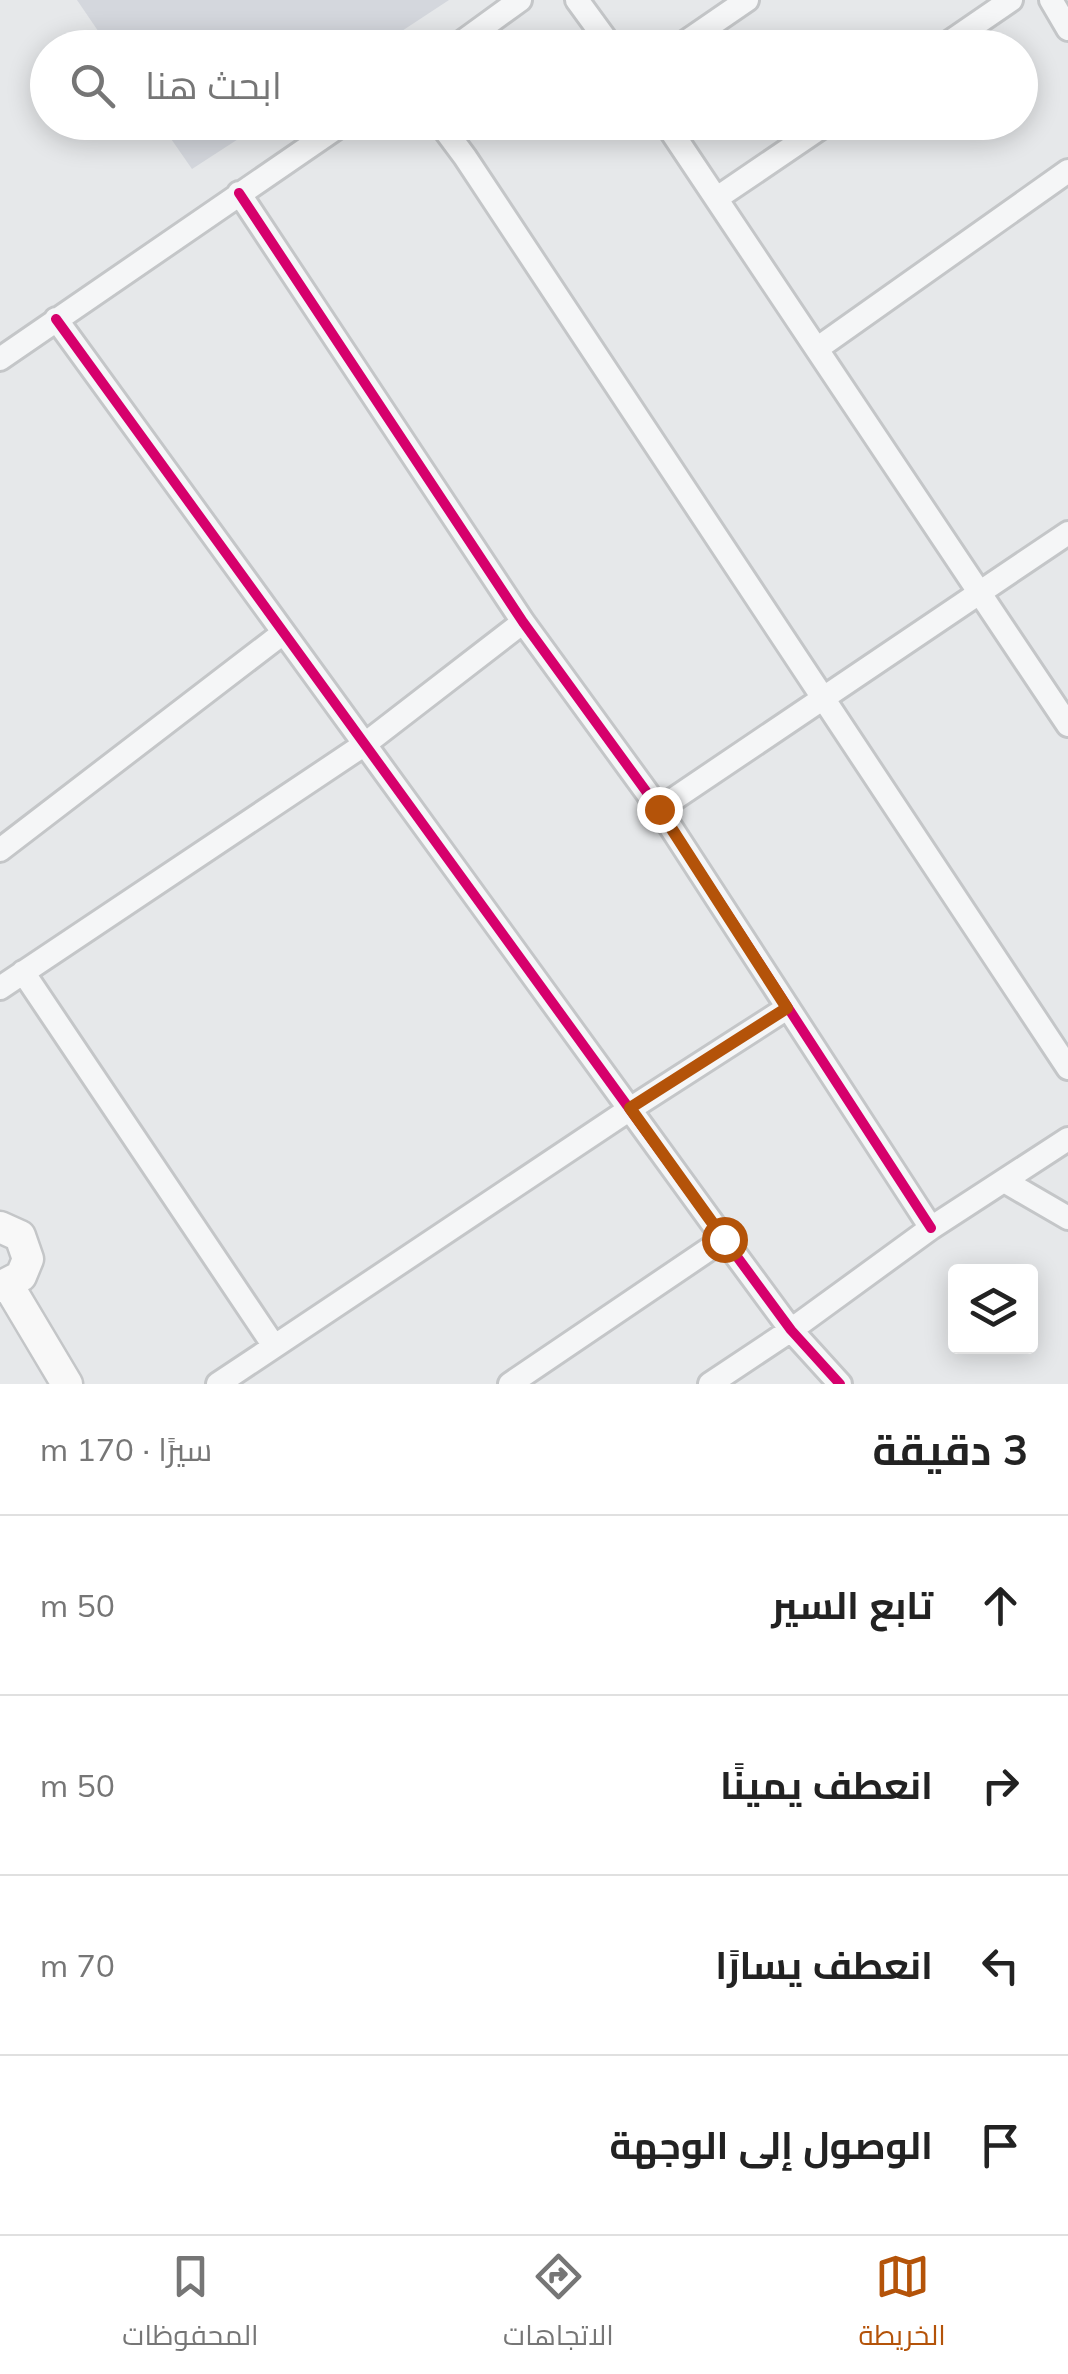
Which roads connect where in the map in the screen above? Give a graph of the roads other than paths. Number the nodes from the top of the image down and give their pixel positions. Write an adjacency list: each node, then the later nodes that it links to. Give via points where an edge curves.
1 (520, 0): 7 (street)
2 (576, 0): 8 (street)
3 (747, 0): 9 (street)
4 (1012, 0): 10 (street)
5 (1051, 0): 6 (street)
6 (1068, 29)
7 (479, 30)
8 (598, 30)
9 (703, 30)
10 (968, 30)
11 (318, 140): 16 (street)
12 (452, 140): 26 (street)
13 (677, 140): 17 (street)
14 (803, 140): 17 (street)
15 (1068, 170): 20 (street)
16 (239, 193): 18 (street); 24 (street)
17 (717, 198): 20 (street)
18 (56, 319): 21 (street); 25 (street)
19 (0, 347): 21 (street)
20 (818, 348): 23 (street)
21 (0, 358)
22 (1068, 533): 23 (street)
23 (980, 594): 26 (street); 27 (street)
24 (523, 622): 28 (street); 29 (street)
25 (282, 632): 28 (street); 30 (street)
26 (824, 698): 29 (street); 34 (street)
27 (1068, 725)
28 (366, 744): 31 (street); 35 (street)
29 (659, 809): 33 (street)
30 (0, 850)
31 (24, 972): 32 (street); 44 (street)
32 (0, 988)
33 (787, 1008): 35 (street); 40 (street)
34 (1068, 1068)
35 (630, 1108): 41 (street); 44 (street)
36 (1068, 1139): 37 (street)
37 (1006, 1182): 38 (street); 40 (street)
38 (1068, 1218)
39 (0, 1227): 42 (street, via 20,1236 28,1253 24,1271)
40 (931, 1228): 43 (street)
41 (724, 1239): 43 (street); 47 (street)
42 (4, 1286): 45 (street)
43 (791, 1330): 48 (street); 49 (street)
44 (274, 1346): 46 (street)
45 (67, 1384)
46 (218, 1384)
47 (510, 1384)
48 (710, 1384)
49 (840, 1384)

